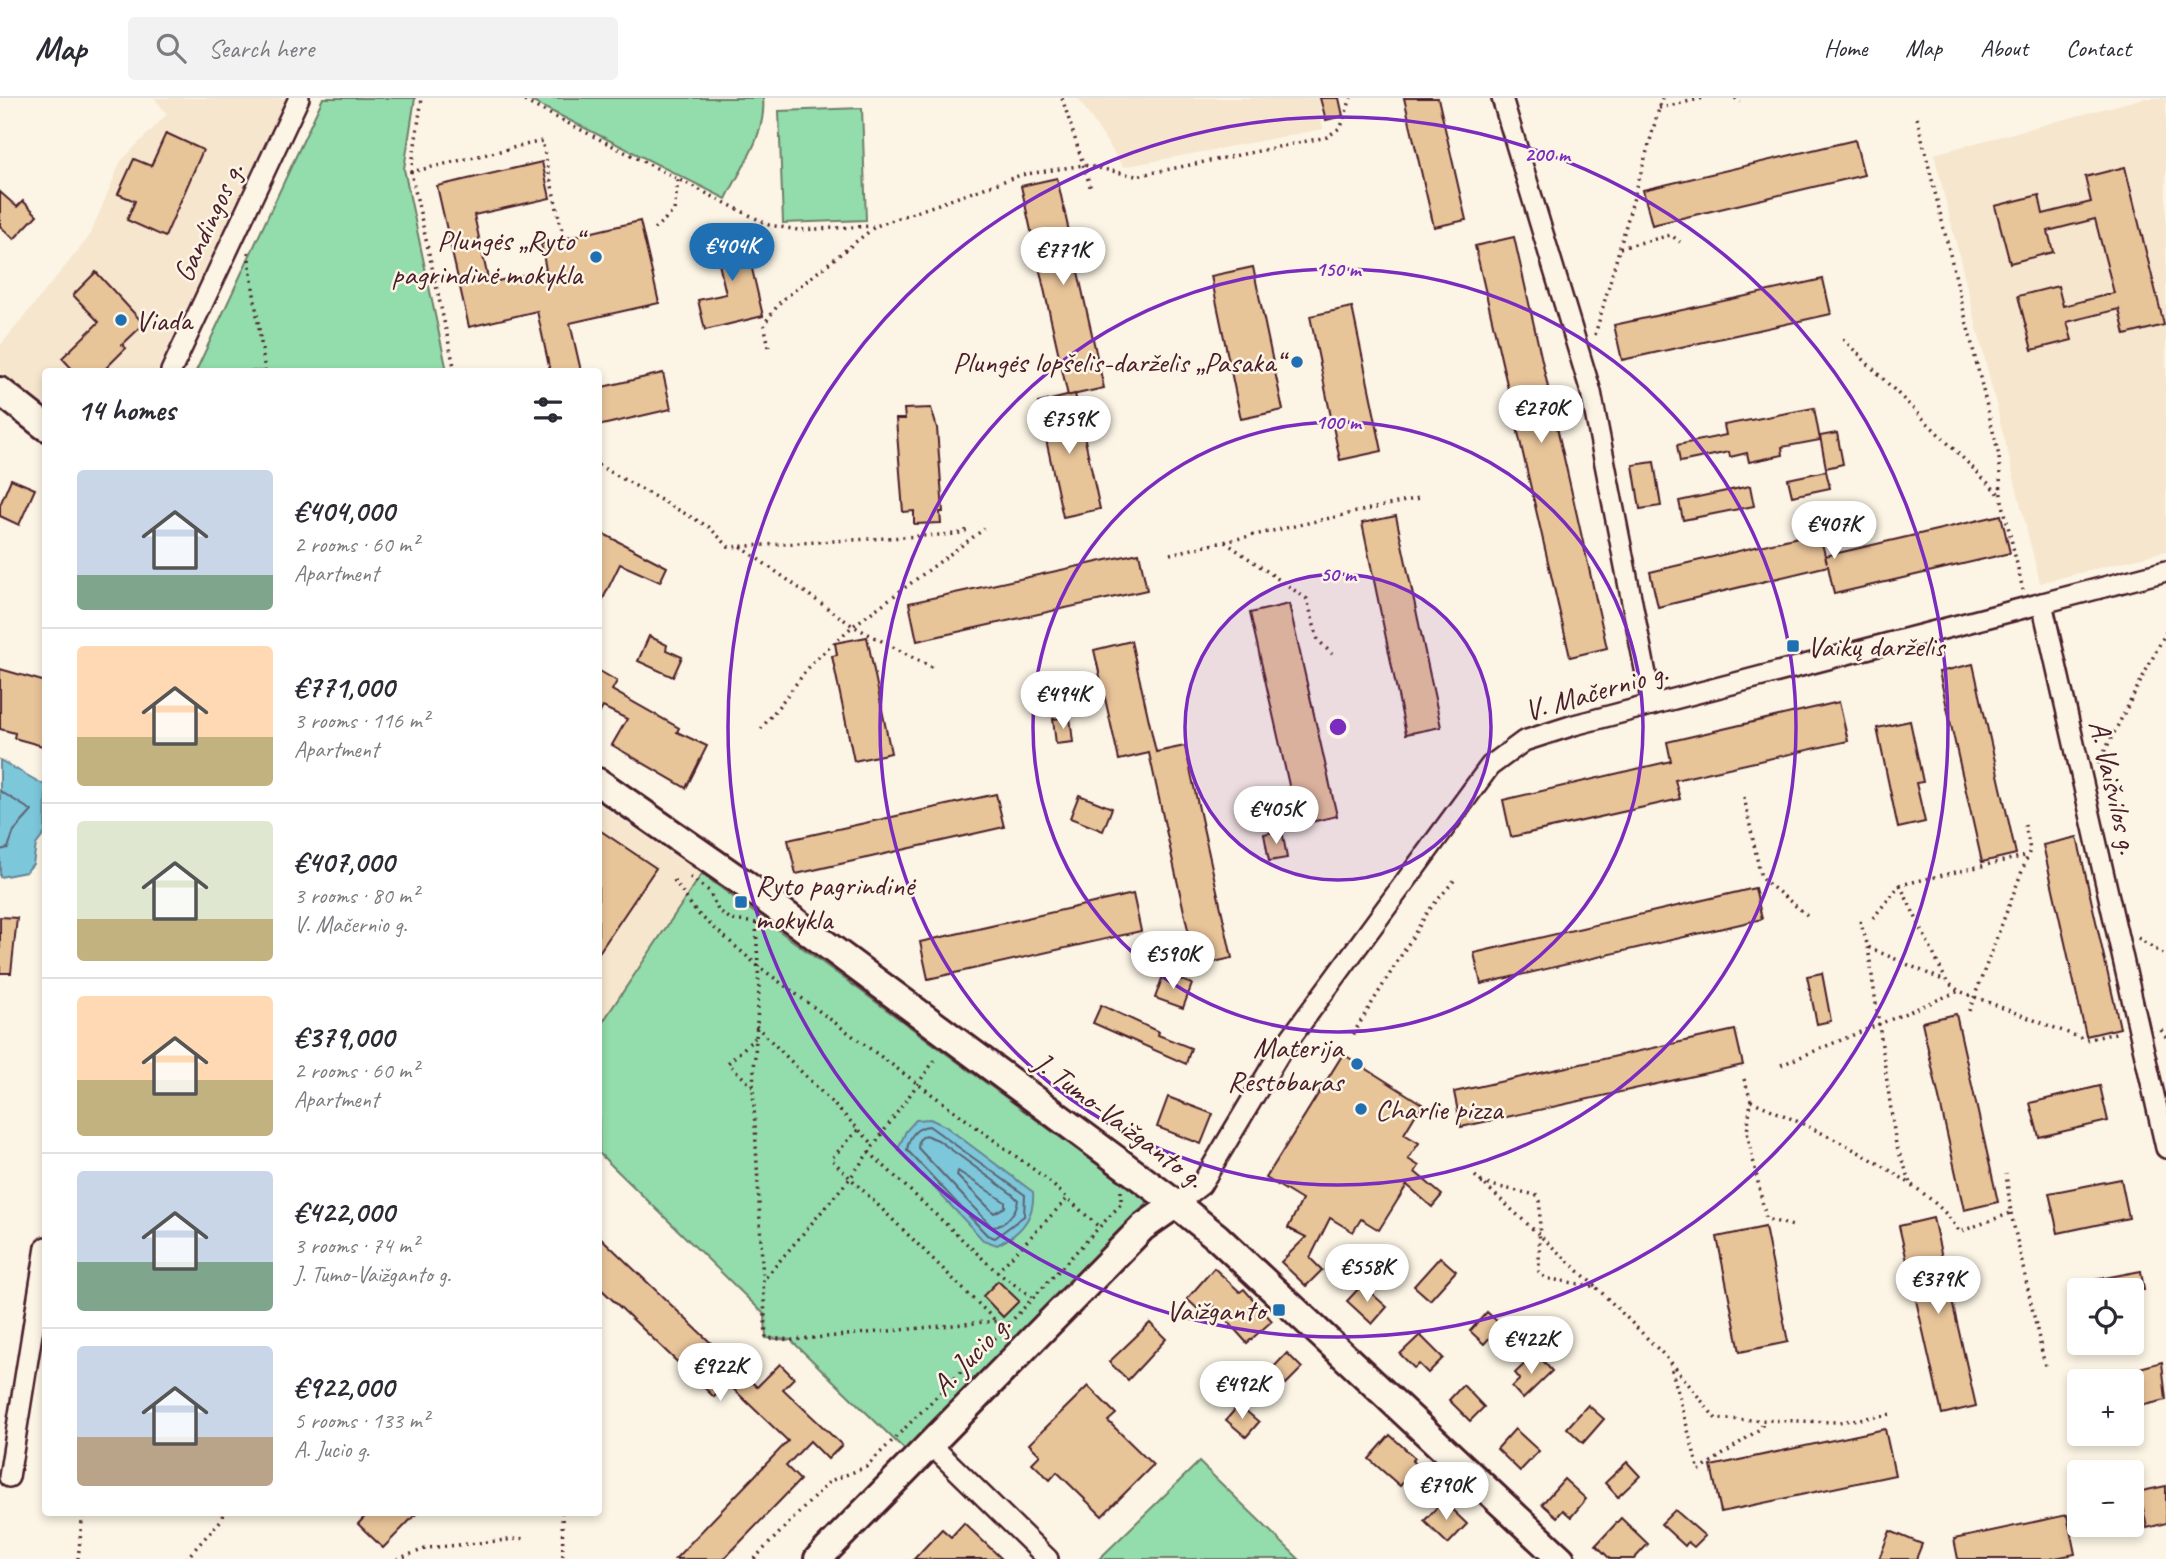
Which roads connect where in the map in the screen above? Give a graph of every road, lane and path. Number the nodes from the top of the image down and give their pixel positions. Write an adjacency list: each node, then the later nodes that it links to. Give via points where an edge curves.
1 (299, 98): 17 (street, Gandingos g.)
2 (422, 98): 14 (path)
3 (518, 98): 15 (path)
4 (1062, 98): 13 (path)
5 (1351, 98): 13 (path, via 1341,127 1327,136 1136,176)
6 (1502, 98): 28 (street)
7 (1662, 98): 11 (path)
8 (1704, 98): 11 (path)
9 (1734, 98): 10 (path)
10 (1741, 102)
11 (1659, 108): 22 (path)
12 (1917, 118): 32 (path, via 1999,456)
13 (1084, 165): 16 (path); 18 (path, via 1021,175)
14 (411, 172): 20 (path, via 542,141); 27 (path)
15 (678, 180): 18 (path, via 769,225 798,230); 19 (path, via 674,211)
16 (1091, 189)
17 (244, 216): 25 (street, Gandingos g.); 26 (path)
18 (876, 226): 24 (path, via 781,301 764,324)
19 (654, 229)
20 (562, 231)
21 (1681, 242): 22 (path, via 1671,235)
22 (1620, 248): 28 (path)
23 (1843, 339): 32 (path)
24 (769, 347)
25 (172, 368)
26 (265, 368)
27 (454, 368)
28 (1585, 373): 45 (street)
29 (0, 391): 30 (main road)
30 (42, 424)
31 (602, 467): 37 (path, via 709,527 729,547)
32 (2001, 496): 40 (path)
33 (1419, 498): 36 (path)
34 (970, 529): 37 (path, via 957,534)
35 (984, 529): 41 (path)
36 (1225, 542): 38 (path); 43 (path, via 1307,598 1318,640)
37 (740, 546): 41 (path)
38 (1170, 554)
39 (2166, 571): 40 (street, V. Mačernio g.)
40 (2034, 605): 45 (street, V. Mačernio g.); 48 (street, A. Vaišvilos g.)
41 (853, 626): 44 (path); 46 (path, via 813,662)
42 (2166, 632): 48 (path)
43 (1332, 654)
44 (935, 669)
45 (1652, 705): 91 (street, V. Mačernio g., via 1524,741 1490,766 1281,1051 1201,1185)
46 (761, 729)
47 (602, 785): 91 (main road, J. Tumo-Vaižganto g., via 787,915)
48 (2085, 790): 69 (street, A. Vaišvilos g.)
49 (1744, 797): 56 (path, via 1761,878)
50 (2025, 825): 51 (path, via 2030,850)
51 (2025, 856): 55 (path); 65 (path)
52 (680, 869): 59 (path, via 709,891 718,910 732,920)
53 (1457, 877): 70 (path, via 1429,910)
54 (674, 880): 62 (path, via 696,912)
55 (1900, 885): 57 (path); 63 (path)
56 (1807, 915)
57 (1873, 918)
58 (1860, 921): 61 (path)
59 (756, 923): 60 (path); 62 (path)
60 (766, 930)
61 (1868, 947): 63 (path); 67 (path)
62 (758, 966): 68 (path); 77 (path)
63 (1947, 982): 64 (path)
64 (1959, 991): 65 (path); 67 (path)
65 (1972, 996): 66 (path); 69 (path, via 2086,1040)
66 (1969, 1011)
67 (1880, 1024): 75 (path); 89 (path, via 1896,1145)
68 (756, 1026): 71 (path); 80 (path)
69 (2138, 1027): 82 (street, A. Vaišvilos g.)
70 (1353, 1034)
71 (755, 1038): 78 (path); 78 (path, via 728,1063)
72 (926, 1049): 73 (path)
73 (937, 1056): 74 (path); 77 (path)
74 (948, 1065)
75 (1781, 1065)
76 (1744, 1079): 79 (path)
77 (919, 1082): 81 (path); 90 (path, via 1044,1177)
78 (753, 1087): 98 (path)
79 (1751, 1101): 89 (path, via 1832,1137); 93 (path, via 1747,1132 1766,1219)
80 (858, 1130): 81 (path); 86 (path, via 831,1159)
81 (874, 1145): 83 (path)
82 (2166, 1148)
83 (869, 1152): 86 (path); 97 (path)
84 (2006, 1174): 92 (path)
85 (1475, 1176): 87 (path)
86 (851, 1177): 98 (path); 101 (path)
87 (1481, 1183): 95 (path); 95 (path, via 1536,1195)
88 (1111, 1184): 94 (path, via 1122,1192 1121,1204)
89 (1913, 1188): 92 (path, via 1954,1220 1959,1232)
90 (1066, 1200): 94 (path); 97 (path)
91 (1176, 1204): 107 (main road, A. Jucio g., via 1143,1227); 120 (main road, J. Tumo-Vaižganto g., via 1217,1237)
92 (2011, 1213): 104 (path)
93 (1793, 1226)
94 (1099, 1227): 100 (path)
95 (1540, 1234): 99 (path); 99 (path, via 1539,1272 1545,1278)
96 (42, 1272): 108 (street)
97 (997, 1272): 100 (path)
98 (765, 1279): 101 (path, via 766,1338 793,1340)
99 (1596, 1287): 103 (path)
100 (1032, 1297): 102 (path)
101 (996, 1321): 102 (path)
102 (1004, 1329): 117 (path, via 866,1467 830,1481)
103 (1670, 1361): 106 (path, via 1716,1419); 106 (path, via 1699,1471 1761,1428)
104 (2045, 1366)
105 (1892, 1414): 106 (path, via 1839,1422)
106 (1764, 1421)
107 (930, 1444): 118 (main road, A. Jucio g.); 119 (street)
108 (9, 1477)
109 (83, 1516): 113 (path)
110 (222, 1516): 114 (path)
111 (562, 1516): 116 (path)
112 (527, 1538): 115 (path, via 428,1548)
113 (78, 1559)
114 (186, 1559)
115 (397, 1559)
116 (563, 1559)
117 (754, 1559)
118 (818, 1559)
119 (1048, 1559)
120 (1561, 1559)

